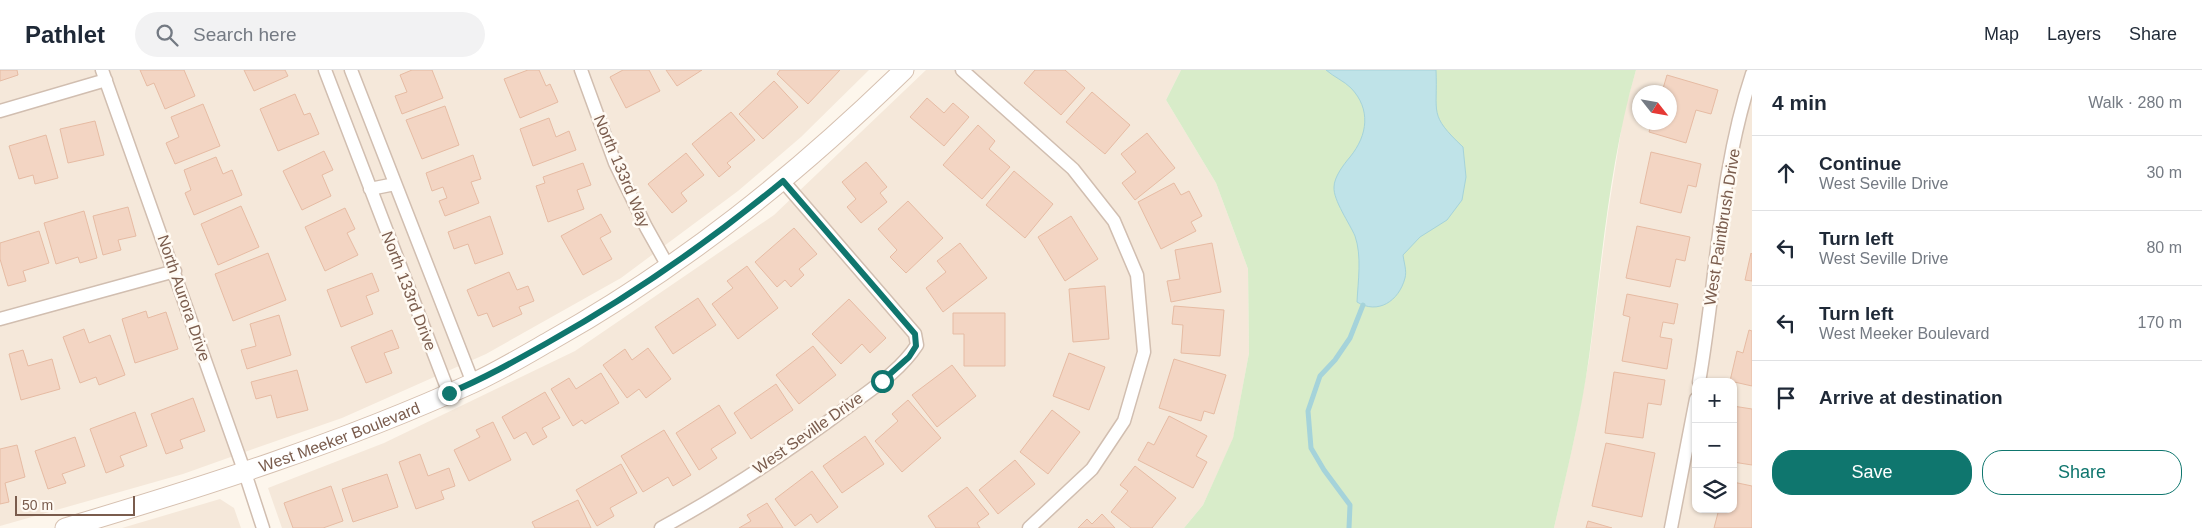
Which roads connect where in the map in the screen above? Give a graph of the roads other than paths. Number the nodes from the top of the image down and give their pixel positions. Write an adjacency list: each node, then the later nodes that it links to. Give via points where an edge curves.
1 (325, 70): 11 (street, North 133rd Drive)
2 (352, 70): 10 (street, North 133rd Drive)
3 (581, 70): 12 (street, North 133rd Way, via 615,163)
4 (904, 70): 9 (street, West Meeker Boulevard)
5 (962, 70): 23 (street, via 1073,168 1114,221 1137,275 1144,352 1124,421 1092,469)
6 (1752, 74): 15 (street, West Paintbrush Drive, via 1725,189)
7 (104, 75): 8 (street); 13 (street, North Aurora Drive)
8 (0, 111)
9 (783, 181): 12 (street, West Meeker Boulevard); 22 (street, West Seville Drive, via 915,334 916,346 909,357 882,381 808,436)
10 (395, 184): 11 (street); 16 (street, North 133rd Drive)
11 (370, 190): 17 (street, North 133rd Drive)
12 (669, 268): 16 (street, West Meeker Boulevard, via 574,328)
13 (175, 271): 14 (street); 19 (street, North Aurora Drive)
14 (0, 319)
15 (1700, 378)
16 (473, 383): 17 (street, West Meeker Boulevard)
17 (449, 393): 19 (street, West Meeker Boulevard)
18 (1692, 420): 24 (street)
19 (245, 473): 20 (street, West Meeker Boulevard); 21 (street, North Aurora Drive)
20 (65, 528)
21 (263, 528)
22 (661, 528)
23 (1029, 528)
24 (1671, 528)

